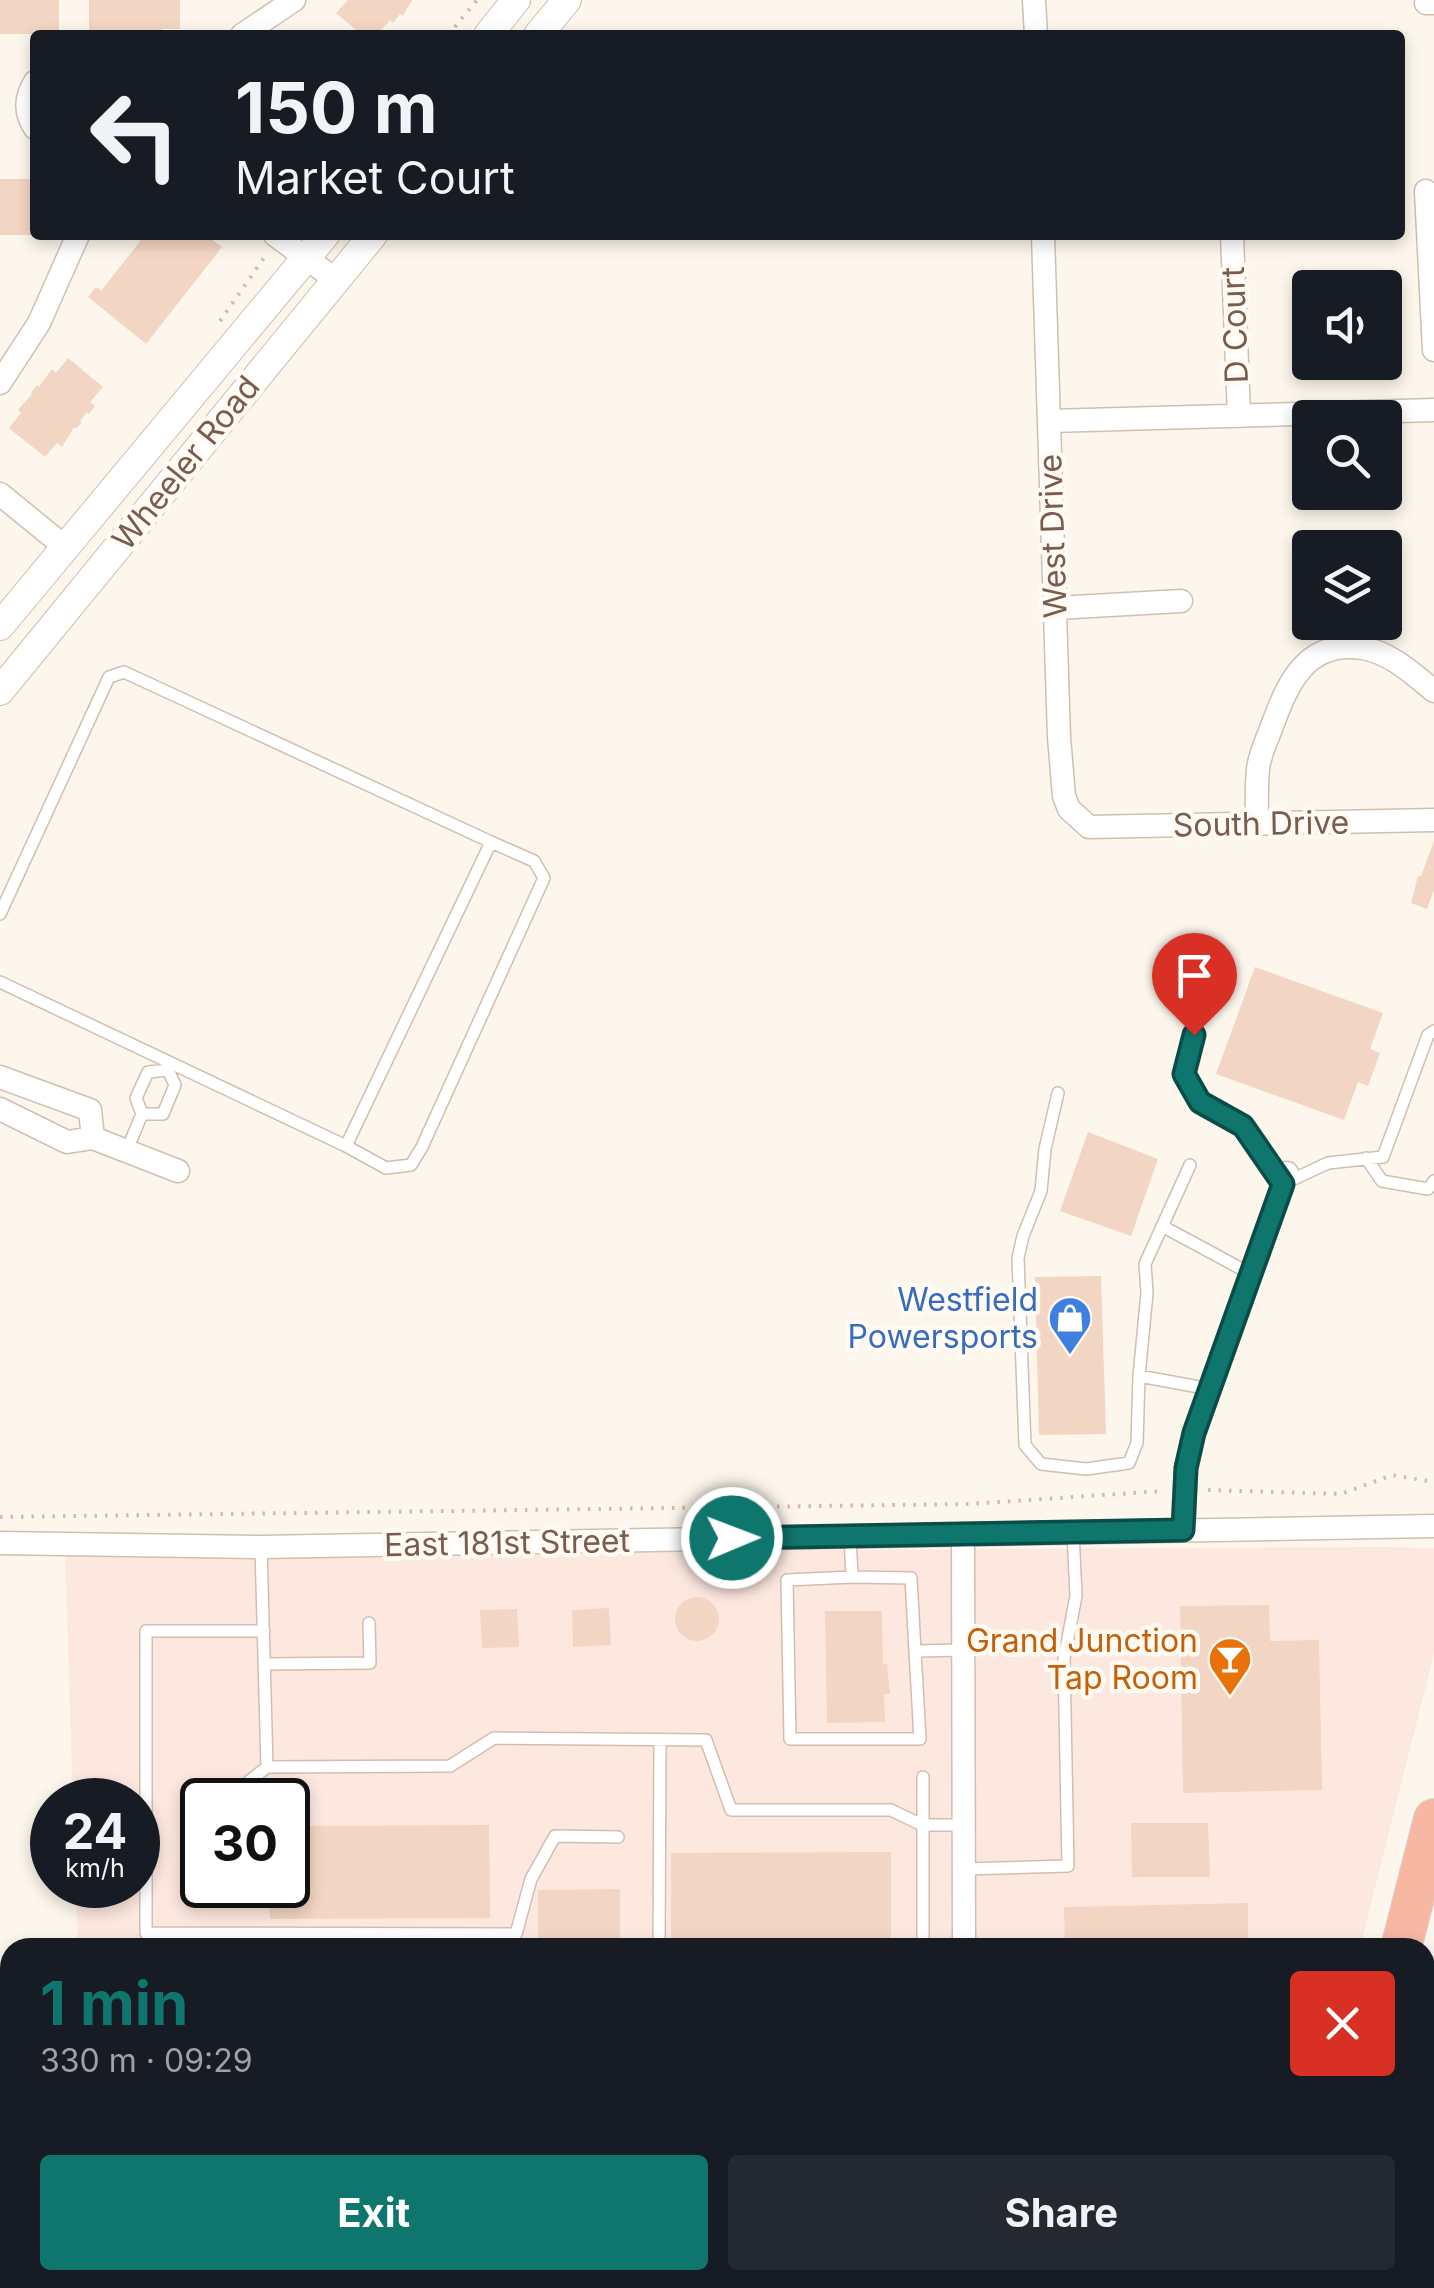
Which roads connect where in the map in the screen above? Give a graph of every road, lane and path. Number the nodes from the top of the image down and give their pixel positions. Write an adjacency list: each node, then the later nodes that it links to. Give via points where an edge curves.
1 (294, 0): 6 (street)
2 (477, 0): 7 (path)
3 (516, 0): 8 (street)
4 (567, 0): 9 (street)
5 (1034, 0): 10 (street)
6 (249, 30)
7 (452, 30)
8 (492, 30)
9 (542, 30)
10 (1036, 30)
11 (30, 94): 12 (street)
12 (30, 119)
13 (1426, 191): 22 (street)
14 (76, 240): 23 (street, via 39,323)
15 (282, 240): 20 (street)
16 (321, 240): 20 (street, Wheeler Road)
17 (369, 240): 21 (street, Wheeler Road)
18 (1043, 240): 28 (street, West Drive)
19 (1232, 240): 27 (street, D Court)
20 (306, 258): 21 (street); 30 (street, Wheeler Road)
21 (336, 280): 34 (street, Wheeler Road)
22 (1434, 350)
23 (0, 384)
24 (1434, 410): 25 (street)
25 (1402, 412)
26 (1292, 415): 27 (street)
27 (1239, 416): 28 (street)
28 (1050, 421): 32 (street, West Drive)
29 (0, 494): 30 (street)
30 (66, 547): 33 (street, Wheeler Road)
31 (1180, 600): 32 (street)
32 (1056, 608): 38 (street, West Drive, via 1061,781 1069,809)
33 (0, 626)
34 (0, 690)
35 (1434, 691): 37 (street, via 1401,664 1363,648 1314,656 1282,699 1260,758)
36 (1434, 820): 37 (street, South Drive)
37 (1258, 824): 38 (street, South Drive)
38 (1089, 827)
39 (491, 842): 40 (lane, via 124,672 109,677); 50 (lane); 50 (lane, via 534,862 544,878 422,1147 410,1165 386,1168)
40 (0, 914)
41 (0, 982): 44 (lane)
42 (1434, 1031): 52 (lane, via 1382,1157)
43 (1194, 1035): 55 (lane, via 1184,1074 1200,1102 1243,1126)
44 (170, 1066): 48 (lane, via 148,1072 136,1098); 48 (lane, via 175,1085 163,1114); 50 (lane)
45 (0, 1077): 49 (street, via 90,1110)
46 (1058, 1093): 59 (lane, via 1041,1191 1018,1258 1025,1445 1041,1464 1130,1464)
47 (0, 1108): 49 (street, via 67,1142)
48 (142, 1114): 51 (lane)
49 (93, 1138): 51 (street)
50 (346, 1146)
51 (127, 1150): 54 (street)
52 (1366, 1158): 55 (lane); 56 (lane, via 1382,1180 1428,1189)
53 (1190, 1165): 57 (lane)
54 (178, 1171)
55 (1285, 1178): 58 (street)
56 (1434, 1181)
57 (1162, 1226): 58 (lane); 59 (lane, via 1145,1264)
58 (1251, 1274): 60 (street)
59 (1140, 1376): 60 (lane)
60 (1210, 1389): 62 (street)
61 (1434, 1482): 62 (path, via 1392,1475 1341,1494)
62 (1185, 1490): 63 (path, via 969,1504); 65 (street)
63 (0, 1517)
64 (1434, 1526): 65 (street, East 181st Street)
65 (1183, 1530): 66 (street, East 181st Street)
66 (1073, 1532): 67 (street, East 181st Street); 85 (lane, via 1076,1596 1064,1658 1068,1866)
67 (963, 1534): 68 (street, East 181st Street); 74 (street)
68 (850, 1536): 70 (street, East 181st Street); 71 (lane)
69 (0, 1543): 70 (street, East 181st Street)
70 (261, 1547): 73 (lane)
71 (852, 1577): 75 (lane, via 911,1578); 75 (lane, via 787,1580 790,1740 920,1739)
72 (369, 1623): 76 (lane, via 370,1663)
73 (264, 1631): 76 (lane); 86 (lane, via 146,1631 146,1932)
74 (964, 1650): 75 (lane); 83 (street)
75 (914, 1651)
76 (264, 1664): 78 (lane)
77 (660, 1740): 78 (lane, via 494,1738 450,1766); 82 (lane, via 706,1740 731,1810 891,1810); 90 (lane)
78 (267, 1767): 80 (lane)
79 (923, 1777): 82 (lane)
80 (253, 1778)
81 (1434, 1818): 93 (highway)
82 (922, 1825): 83 (lane); 91 (lane)
83 (964, 1825): 85 (street)
84 (618, 1837): 87 (lane, via 556,1836 530,1879)
85 (964, 1869): 92 (street)
86 (212, 1933): 87 (lane); 88 (lane)
87 (516, 1934): 89 (lane)
88 (212, 1938)
89 (516, 1938)
90 (659, 1938)
91 (923, 1938)
92 (964, 1938)
93 (1404, 1938)

